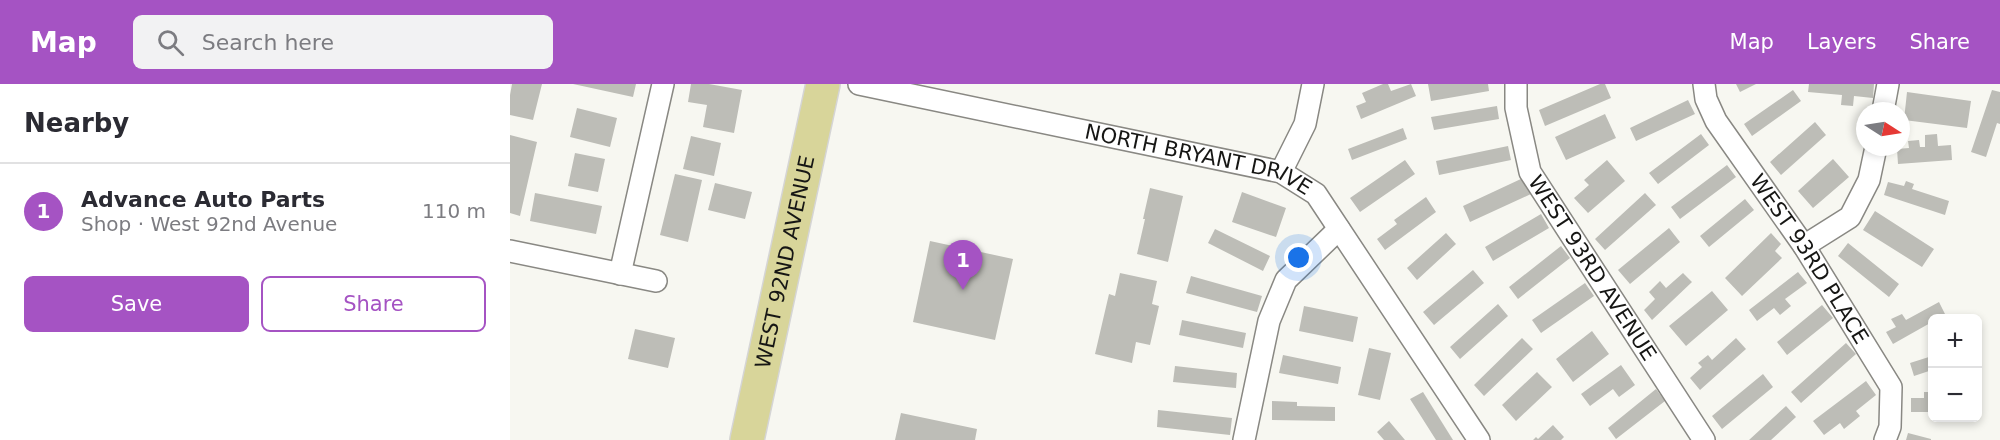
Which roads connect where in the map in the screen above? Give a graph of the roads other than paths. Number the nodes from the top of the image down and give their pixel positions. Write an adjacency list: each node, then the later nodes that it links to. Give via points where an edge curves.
1 (663, 84): 14 (street)
2 (823, 84): 16 (main road, WEST 92ND AVENUE)
3 (859, 84): 10 (street, NORTH BRYANT DRIVE)
4 (1313, 84): 10 (street, via 1305,124)
5 (1516, 84): 19 (street, WEST 93RD AVENUE, via 1516,108 1530,172)
6 (1704, 84): 12 (street, WEST 93RD PLACE, via 1716,121)
7 (1888, 84): 8 (street)
8 (1885, 102)
9 (1874, 156): 12 (street, via 1869,180 1850,217)
10 (1281, 172): 11 (street, NORTH BRYANT DRIVE, via 1317,195)
11 (1339, 229): 17 (street, via 1286,280 1269,321); 18 (street, NORTH BRYANT DRIVE)
12 (1804, 246): 20 (street, WEST 93RD PLACE, via 1891,387 1890,427)
13 (510, 251): 14 (street)
14 (620, 273): 15 (street)
15 (656, 280)
16 (747, 440)
17 (1244, 440)
18 (1479, 440)
19 (1704, 440)
20 (1885, 440)

